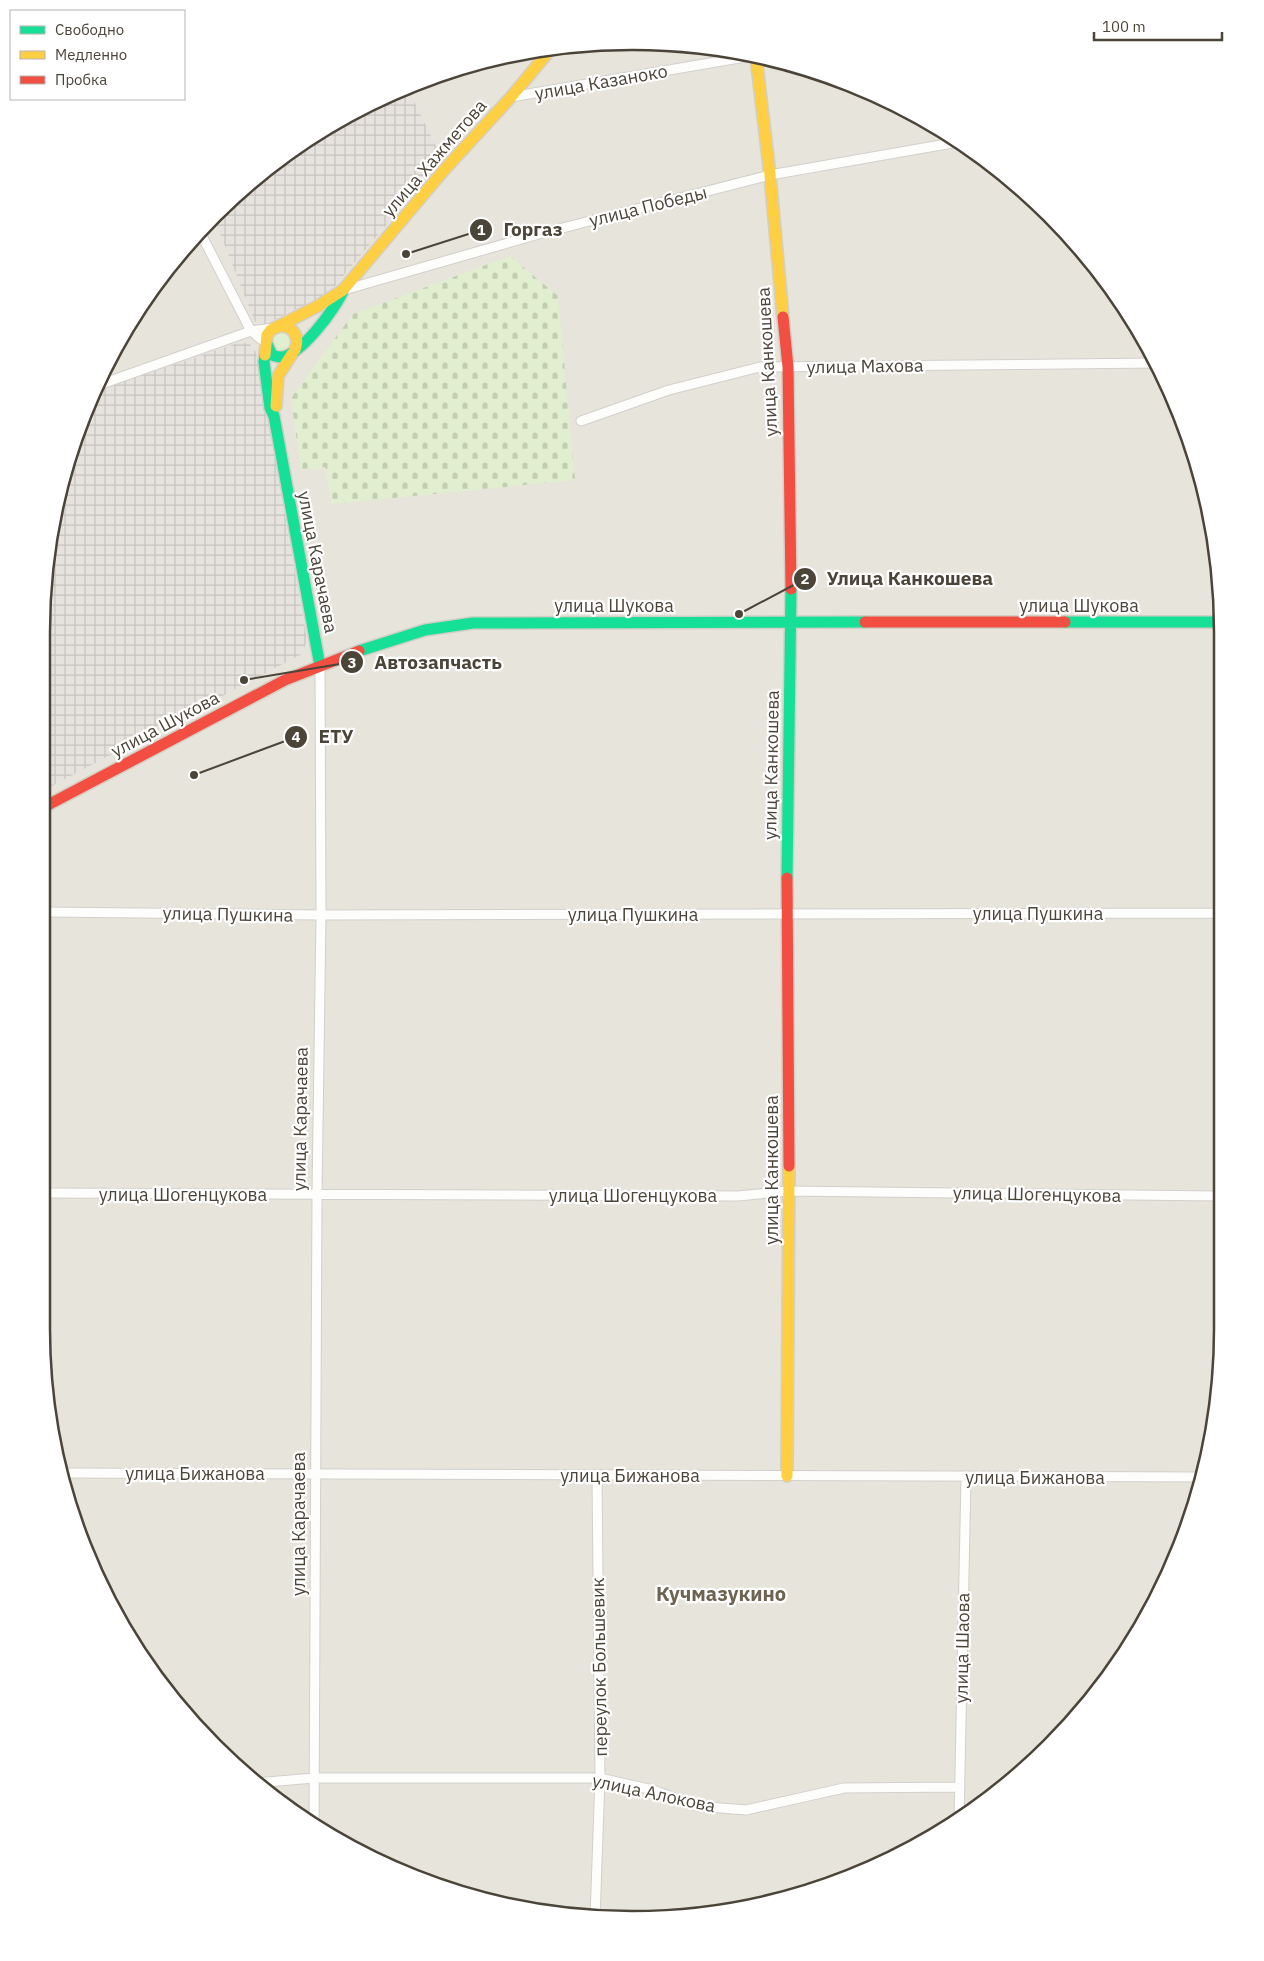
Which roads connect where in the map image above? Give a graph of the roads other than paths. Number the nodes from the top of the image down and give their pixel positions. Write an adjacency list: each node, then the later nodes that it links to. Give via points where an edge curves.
1 (544, 57): 4 (street, улица Хажметова)
2 (733, 59): 4 (street, улица Казаноко)
3 (757, 64): 6 (street, улица Канкошева)
4 (511, 97): 8 (street, улица Хажметова, via 444,170)
5 (948, 144): 6 (street, улица Победы)
6 (770, 175): 8 (street, улица Победы, via 539,234); 14 (street, улица Канкошева)
7 (203, 238): 10 (street)
8 (343, 290): 9 (street); 12 (street, via 338,303)
9 (276, 327): 10 (street); 11 (street, via 267,336); 12 (street, via 287,326 295,332 298,341)
10 (251, 331): 11 (street); 15 (street)
11 (267, 344): 12 (street, via 276,356); 16 (street, via 264,362)
12 (294, 352): 16 (street, via 278,376)
13 (1147, 362): 14 (street, улица Махова)
14 (788, 367): 17 (street, улица Махова, via 760,367 669,390); 18 (street, улица Канкошева)
15 (107, 382)
16 (274, 416): 20 (street, улица Карачаева)
17 (581, 421)
18 (791, 622): 19 (street, улица Шукова); 20 (street, улица Шукова, via 473,623 425,630); 24 (street, улица Канкошева)
19 (1214, 622)
20 (320, 666): 21 (street, улица Шукова, via 285,680); 25 (street, улица Карачаева)
21 (50, 804)
22 (50, 912): 25 (street, улица Пушкина)
23 (1214, 913): 24 (street, улица Пушкина)
24 (787, 914): 25 (street, улица Пушкина); 26 (street, улица Канкошева)
25 (321, 915): 28 (street, улица Карачаева)
26 (788, 1191): 28 (street, улица Шогенцукова, via 738,1196); 29 (street, улица Шогенцукова); 33 (street, улица Канкошева)
27 (50, 1193): 28 (street, улица Шогенцукова)
28 (317, 1195): 30 (street, улица Карачаева)
29 (1214, 1196)
30 (315, 1472): 31 (street, улица Бижанова); 32 (street, улица Бижанова); 36 (street, улица Карачаева)
31 (68, 1473)
32 (597, 1475): 33 (street, улица Бижанова); 37 (street, переулок Большевик)
33 (787, 1476): 34 (street, улица Бижанова)
34 (966, 1476): 35 (street, улица Бижанова); 39 (street, улица Шаова)
35 (1195, 1477)
36 (314, 1778): 37 (street, улица Алокова); 38 (street, улица Алокова); 41 (street, улица Карачаева)
37 (600, 1778): 39 (street, улица Алокова, via 653,1790 697,1806 746,1810 844,1788); 42 (street, переулок Большевик)
38 (267, 1782)
39 (960, 1787): 40 (street, улица Шаова)
40 (960, 1809)
41 (314, 1816)
42 (595, 1910)

